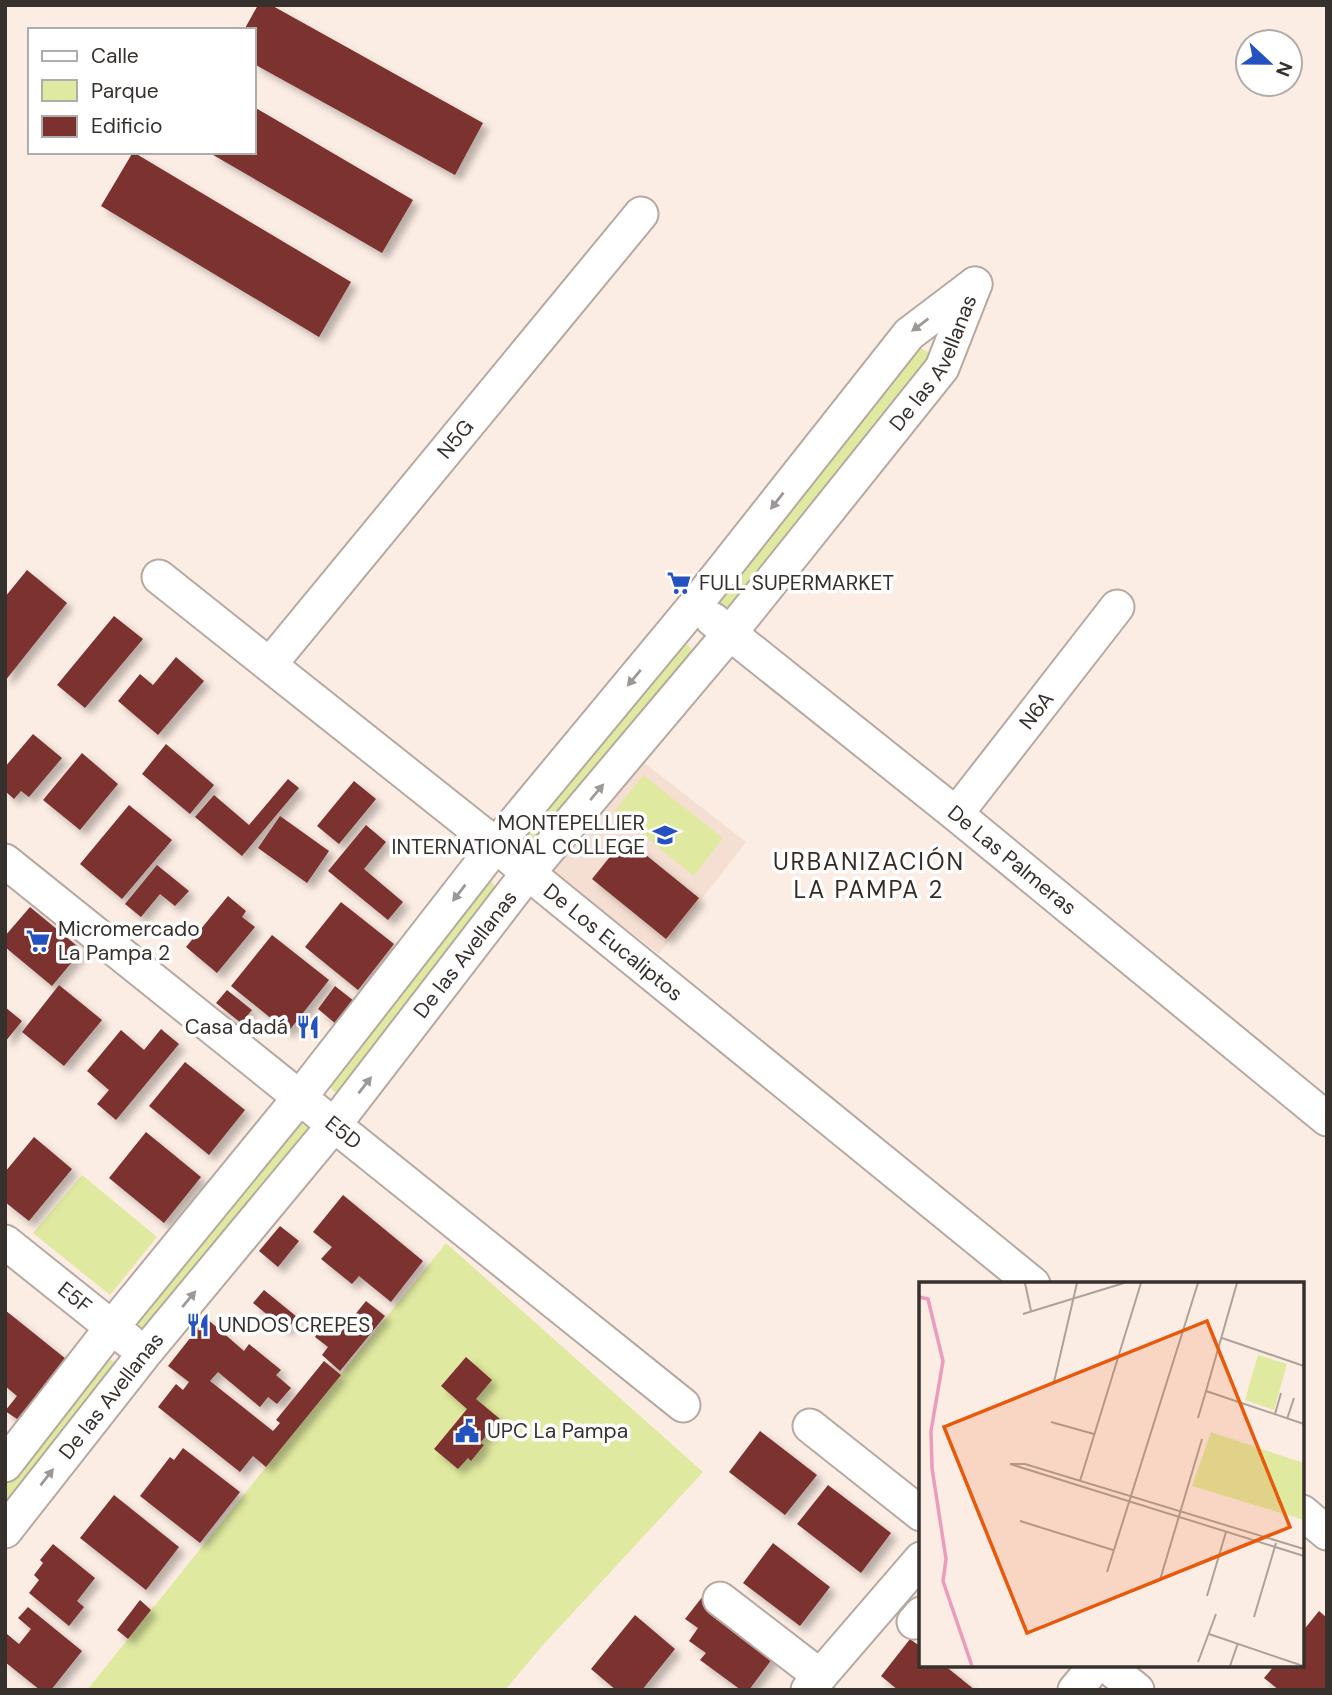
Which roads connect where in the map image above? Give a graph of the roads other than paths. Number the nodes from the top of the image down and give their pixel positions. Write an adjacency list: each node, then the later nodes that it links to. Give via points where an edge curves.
1 (640, 214): 6 (street, N5G)
2 (159, 577): 6 (street, De Los Eucaliptos)
3 (695, 605): 5 (street, De Las Palmeras); 5 (street, De las Avellanas, one-way to 3, via 942,368 975,284 909,334); 8 (street, De las Avellanas, one-way to 8)
4 (1117, 607): 7 (street, N6A)
5 (730, 634): 7 (street, De Las Palmeras); 10 (street, De las Avellanas, one-way to 5)
6 (271, 663): 8 (street, De Los Eucaliptos)
7 (956, 814): 12 (street, De Las Palmeras)
8 (496, 845): 10 (street, De Los Eucaliptos); 11 (street, De las Avellanas, one-way to 11)
9 (5, 861): 11 (street, E5D)
10 (528, 873): 13 (street, De las Avellanas, one-way to 10); 15 (street, De Los Eucaliptos)
11 (300, 1097): 13 (street, E5D); 16 (street, De las Avellanas)
12 (1327, 1119)
13 (334, 1125): 17 (street, De las Avellanas, one-way to 13); 18 (street, E5D)
14 (5, 1242): 16 (street, E5F)
15 (1031, 1282)
16 (112, 1327): 17 (street, E5F); 20 (street, De las Avellanas)
17 (144, 1354): 23 (street, De las Avellanas, one-way to 17)
18 (683, 1405)
19 (810, 1426): 21 (street)
20 (5, 1465)
21 (919, 1512)
22 (1304, 1514): 24 (street)
23 (5, 1531)
24 (1327, 1533)
25 (919, 1561): 29 (street)
26 (720, 1599): 29 (street)
27 (1094, 1667): 30 (street)
28 (1108, 1667): 31 (street)
29 (814, 1683)
30 (1075, 1690)
31 (1137, 1690)

